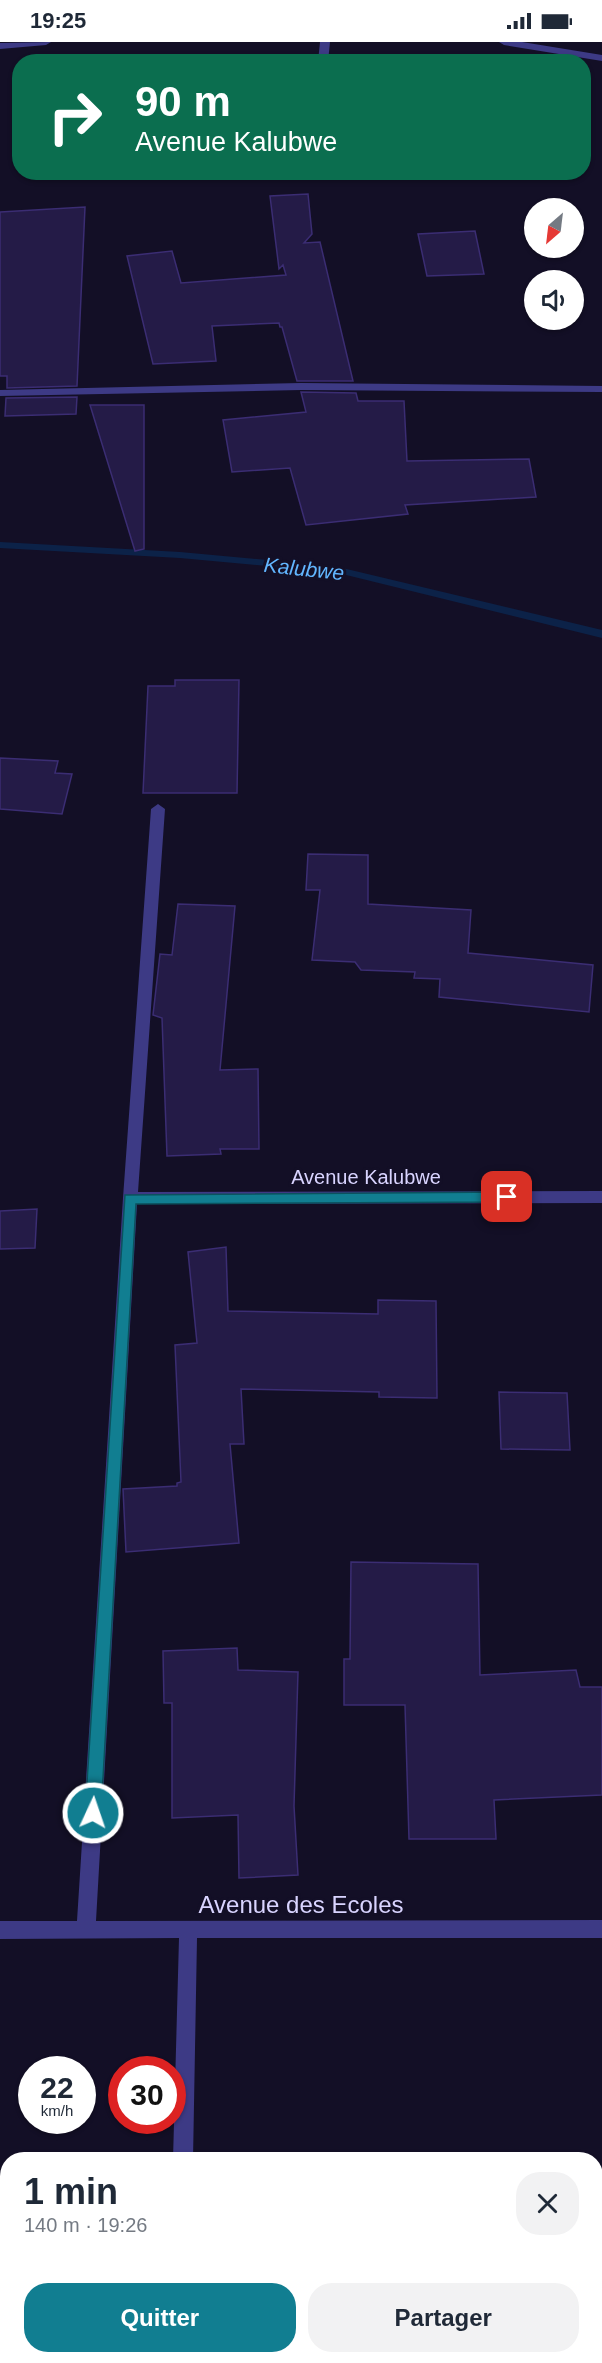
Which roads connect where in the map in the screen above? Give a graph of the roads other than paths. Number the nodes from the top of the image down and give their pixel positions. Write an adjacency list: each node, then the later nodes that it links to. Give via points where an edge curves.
1 (46, 42): 3 (street)
2 (504, 42): 4 (street)
3 (0, 46)
4 (578, 54)
5 (602, 388): 6 (street, via 168,388)
6 (0, 393)
7 (158, 809): 9 (street)
8 (602, 1197): 9 (street, Avenue Kalubwe)
9 (130, 1198): 12 (street)
10 (602, 1929): 13 (street, Avenue des Ecoles)
11 (0, 1930): 12 (street, Avenue des Ecoles)
12 (86, 1931): 13 (street, Avenue des Ecoles)
13 (188, 1931): 14 (street)
14 (183, 2152)

